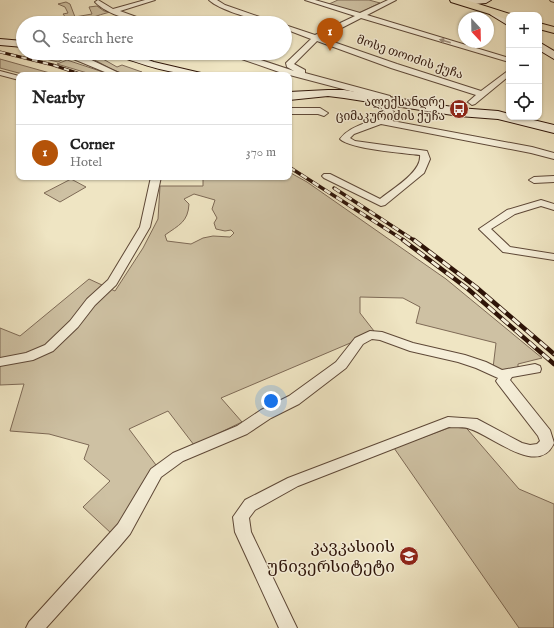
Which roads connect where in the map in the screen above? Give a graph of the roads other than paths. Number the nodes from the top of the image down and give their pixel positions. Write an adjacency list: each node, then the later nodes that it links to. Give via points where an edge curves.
1 (152, 0): 10 (street)
2 (212, 0): 9 (street)
3 (236, 0): 9 (street)
4 (308, 0): 16 (street)
5 (393, 0): 16 (street)
6 (486, 0): 7 (street)
7 (462, 1): 11 (main road)
8 (98, 2): 10 (street)
9 (223, 6): 14 (street)
10 (113, 11): 13 (street)
11 (491, 12)
12 (494, 13): 15 (main road); 17 (street)
13 (128, 16)
14 (252, 16)
15 (506, 16)
16 (360, 17): 21 (street); 26 (street, one-way to 16)
17 (506, 21)
18 (542, 27): 20 (main road)
19 (292, 29): 21 (street, მოსე თოიძის ქუჩა)
20 (554, 30)
21 (317, 38): 37 (street, via 290,63 294,68); 38 (street, მოსე თოიძის ქუჩა)
22 (0, 42): 23 (street)
23 (16, 43)
24 (542, 47): 25 (street)
25 (554, 56)
26 (506, 59)
27 (85, 60): 30 (street)
28 (139, 60): 31 (street)
29 (252, 60): 32 (street)
30 (112, 72)
31 (184, 72)
32 (285, 72)
33 (0, 73): 36 (street)
34 (292, 73): 37 (street)
35 (506, 74): 38 (street)
36 (16, 77)
37 (314, 78): 42 (street)
38 (482, 94): 41 (street)
39 (292, 96): 40 (street, via 328,93)
40 (378, 100): 42 (street); 45 (street, via 390,112)
41 (472, 102)
42 (413, 106): 46 (street, via 498,115)
43 (292, 111): 44 (street)
44 (324, 113)
45 (380, 121): 47 (street); 48 (street, via 352,132 345,140 424,153 421,171 381,204)
46 (554, 129)
47 (554, 156)
48 (327, 176)
49 (554, 179): 51 (street)
50 (155, 180): 54 (street, via 145,227 112,282 49,348 28,357)
51 (534, 180)
52 (554, 207): 53 (street, via 541,203 511,212 484,229 507,250)
53 (554, 257)
54 (0, 362)
55 (535, 369): 56 (street, via 507,373)
56 (504, 376): 57 (street, via 460,358 410,347 382,336 370,336 359,341 341,365 294,400 242,430 178,458 156,473 124,529); 58 (street, via 503,381 545,434 547,443 541,449 530,451 517,447 472,423 448,422 293,482 250,505 241,517 243,532)
57 (35, 628)
58 (288, 628)

